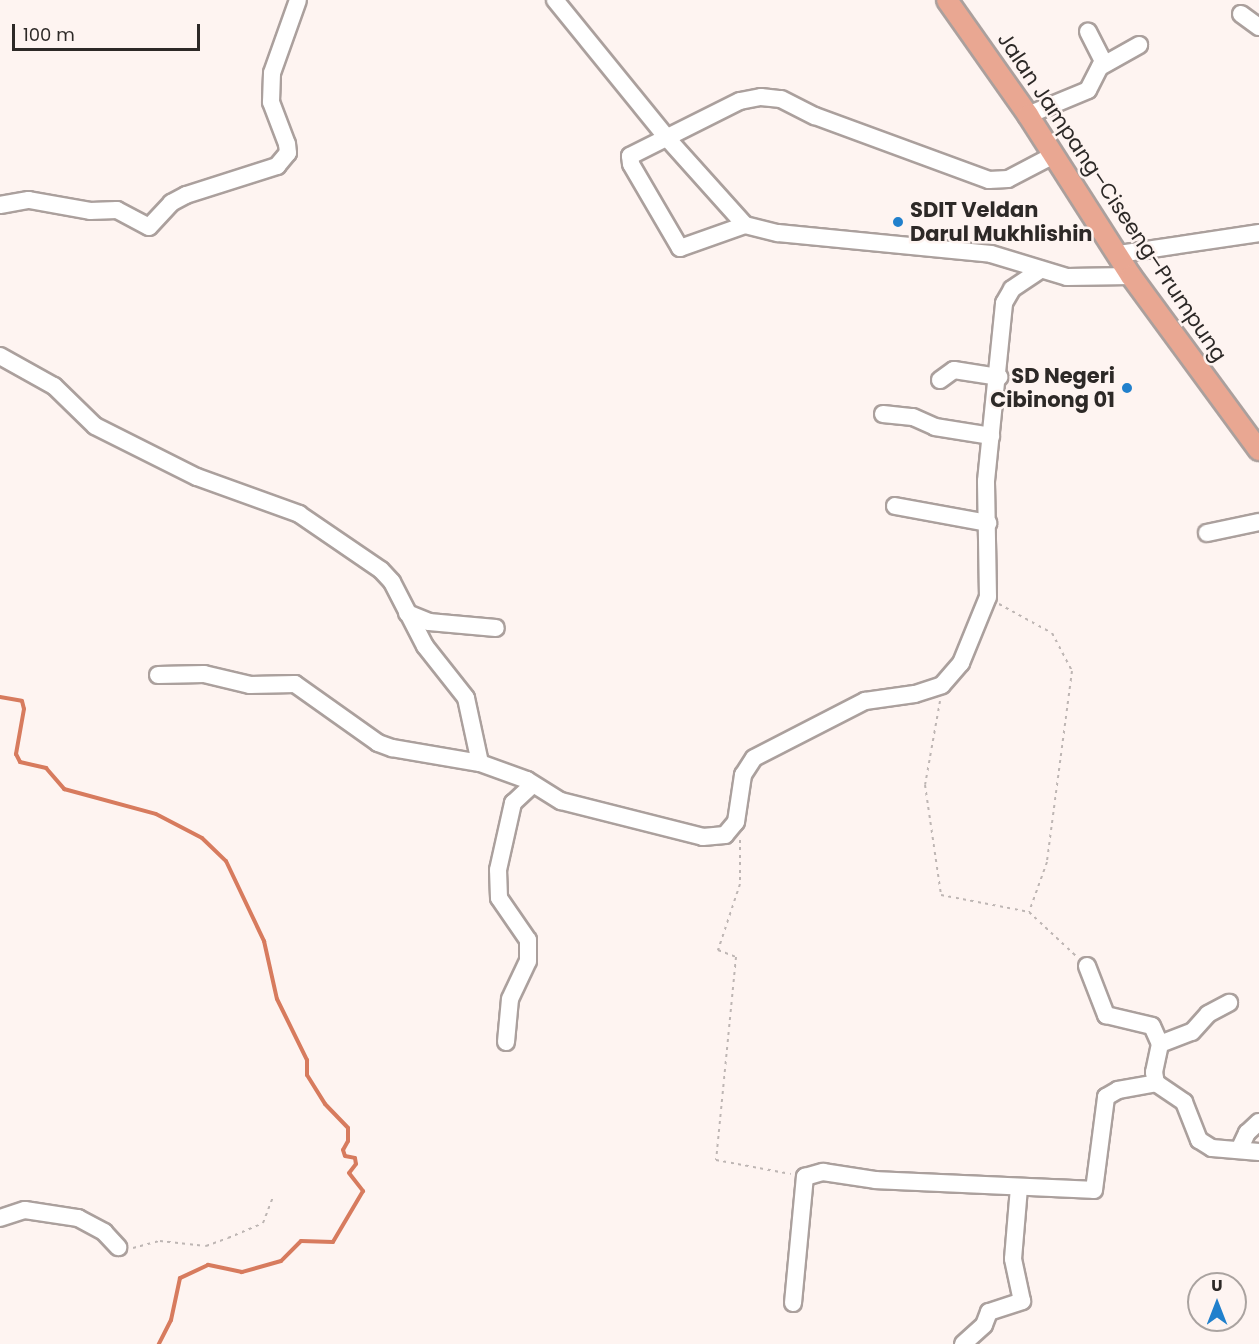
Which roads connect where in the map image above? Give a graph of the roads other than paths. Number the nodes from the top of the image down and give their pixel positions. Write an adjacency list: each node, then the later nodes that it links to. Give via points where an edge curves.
1 (298, 0): 12 (street, via 272,73 271,102 288,153 277,166 186,195 171,203 158,222 148,227 117,210 90,211 29,200)
2 (555, 0): 10 (street)
3 (947, 0): 9 (main road, Jalan Jampang–Ciseeng–Prumpung)
4 (1241, 14): 5 (street)
5 (1259, 27)
6 (1088, 32): 8 (street, via 1102,55)
7 (1138, 45): 8 (street)
8 (1101, 68): 9 (street, via 1088,90)
9 (1028, 115): 11 (main road, Jalan Jampang–Ciseeng–Prumpung)
10 (667, 138): 11 (street, via 740,101 771,98 989,180 1008,179); 13 (street); 13 (street, via 633,152 630,160 674,243 684,249)
11 (1054, 155): 15 (main road, Jalan Jampang–Ciseeng–Prumpung)
12 (0, 205)
13 (745, 225): 16 (street, via 778,233 991,255)
14 (1259, 233): 15 (street)
15 (1119, 254): 17 (main road, Jalan Jampang–Ciseeng–Prumpung)
16 (1040, 270): 17 (street, via 1093,279); 19 (street, via 1006,296)
17 (1131, 276): 23 (main road, Jalan Jampang–Ciseeng–Prumpung)
18 (0, 356): 28 (street, via 54,386 95,426 172,466 299,514 317,525 387,575)
19 (999, 377): 20 (street, via 954,370); 22 (street)
20 (940, 380)
21 (884, 414): 22 (street)
22 (990, 436): 26 (street)
23 (1259, 450)
24 (895, 506): 26 (street)
25 (1259, 522): 27 (street)
26 (988, 523): 32 (street, via 988,597 961,663 942,685 915,694 865,701 754,758 743,775 733,829 725,835 703,837 561,801)
27 (1207, 533)
28 (407, 613): 29 (street, via 429,622); 31 (street, via 425,646 470,705)
29 (496, 628)
30 (158, 675): 31 (street, via 204,674 250,686 295,684 378,743 409,753)
31 (480, 763): 32 (street)
32 (532, 785): 35 (street, via 513,803 498,870 499,898 528,940 528,961 510,999)
33 (1087, 966): 36 (street, via 1106,1015 1152,1026)
34 (1229, 1003): 36 (street, via 1208,1014 1188,1034)
35 (506, 1042)
36 (1160, 1044): 37 (street, via 1154,1072)
37 (1156, 1083): 39 (street, via 1184,1102 1199,1140 1212,1149); 41 (street, via 1118,1090 1106,1097 1094,1190)
38 (1259, 1122): 39 (street, via 1247,1133)
39 (1239, 1150): 40 (street)
40 (1259, 1152)
41 (1019, 1187): 44 (street, via 876,1180 823,1172 806,1177); 45 (street, via 1013,1259 1022,1301 989,1312 984,1325)
42 (0, 1218): 43 (street, via 25,1210 78,1218 104,1232)
43 (118, 1247)
44 (793, 1303)
45 (963, 1344)

